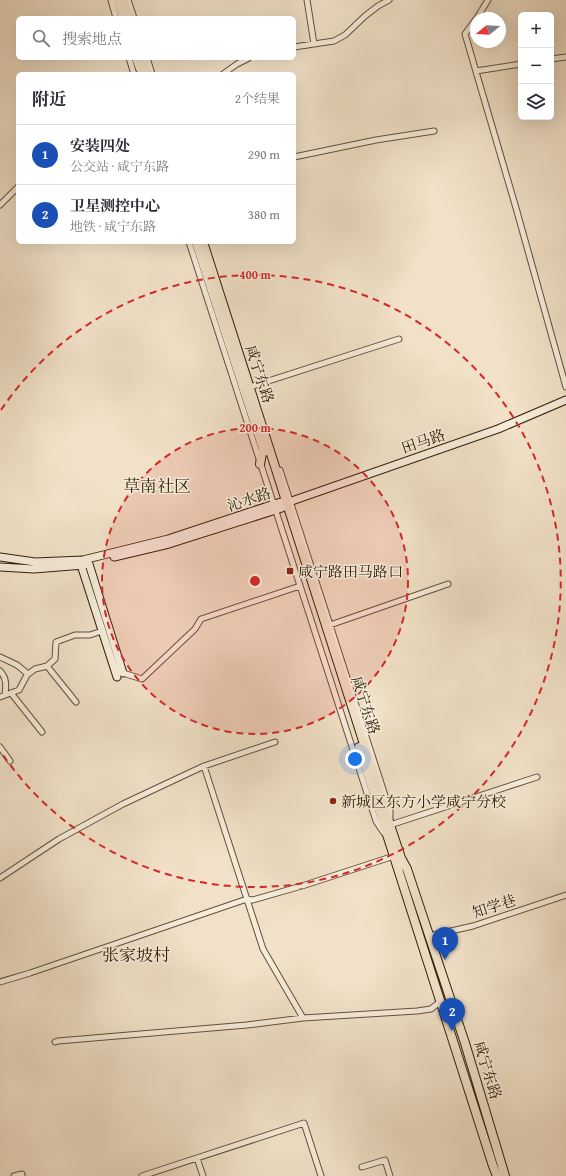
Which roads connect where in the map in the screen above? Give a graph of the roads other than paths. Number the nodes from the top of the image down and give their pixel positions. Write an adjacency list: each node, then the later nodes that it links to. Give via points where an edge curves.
1 (111, 0): 9 (street)
2 (117, 0): 10 (main road)
3 (124, 0): 11 (main road)
4 (128, 0): 12 (street)
5 (306, 0): 14 (street)
6 (389, 0): 14 (street, via 365,16 345,35 334,41)
7 (488, 0): 8 (street)
8 (481, 12)
9 (115, 16)
10 (122, 16)
11 (129, 16)
12 (133, 16)
13 (470, 28): 24 (street, via 465,34)
14 (314, 44): 15 (street)
15 (296, 47)
16 (566, 57): 17 (street)
17 (554, 59)
18 (130, 60): 25 (street)
19 (137, 60): 26 (main road)
20 (144, 60): 27 (main road)
21 (148, 60): 28 (street)
22 (245, 60): 29 (street)
23 (518, 64): 24 (street)
24 (476, 71): 40 (street)
25 (133, 72)
26 (141, 72)
27 (147, 72)
28 (151, 72)
29 (226, 72)
30 (434, 131): 31 (street)
31 (296, 157)
32 (16, 189): 33 (street)
33 (0, 205)
34 (190, 244): 43 (street)
35 (197, 244): 42 (main road, 咸宁东路)
36 (204, 244): 44 (main road, 咸宁东路)
37 (208, 244): 39 (street)
38 (399, 339): 39 (street)
39 (253, 386): 44 (street)
40 (566, 387)
41 (566, 400): 44 (main road, 田马路, via 498,429)
42 (263, 447): 43 (main road); 44 (main road, 咸宁东路)
43 (260, 464): 44 (street)
44 (282, 505): 45 (main road, 沁水路, via 168,539 83,560 35,562); 46 (main road, 沁水路, via 169,544); 50 (street); 51 (street); 67 (main road, 咸宁东路); 68 (main road, 咸宁东路)
45 (0, 557)
46 (89, 564): 47 (main road, 沁水路); 52 (main road)
47 (81, 565): 48 (main road, 沁水路, via 34,569); 52 (main road)
48 (0, 567)
49 (448, 584): 51 (street)
50 (300, 586): 57 (street, via 201,619 195,629 142,679); 68 (street, via 376,821)
51 (330, 625): 67 (street, via 390,811)
52 (106, 630): 54 (street, via 90,635 75,635 56,642 55,659); 57 (main road)
53 (0, 657): 56 (street)
54 (47, 666): 56 (street); 60 (street)
55 (0, 671): 59 (street, via 6,681)
56 (28, 674): 58 (street, via 19,690)
57 (120, 675)
58 (11, 693): 59 (street); 61 (street)
59 (3, 696)
60 (76, 702)
61 (42, 732)
62 (275, 742): 65 (street)
63 (0, 747): 64 (street)
64 (10, 761)
65 (204, 766): 70 (street, via 123,804 59,839); 72 (street)
66 (537, 777): 67 (street)
67 (390, 825): 73 (main road, 咸宁东路)
68 (390, 845): 69 (main road, 咸宁东路)
69 (394, 856): 72 (street); 75 (main road, 咸宁东路)
70 (0, 878)
71 (566, 895): 73 (street, 知学巷, via 473,926)
72 (247, 900): 74 (street); 76 (street, via 263,949)
73 (429, 936): 79 (main road, 咸宁东路)
74 (0, 982)
75 (441, 1001): 76 (street, via 431,1009 417,1011); 80 (main road, 咸宁东路)
76 (303, 1018): 77 (street)
77 (55, 1042)
78 (197, 1158): 84 (street); 85 (street); 86 (street, via 304,1123)
79 (502, 1164): 90 (main road, 咸宁东路); 91 (street)
80 (493, 1166): 88 (street); 89 (main road, 咸宁东路)
81 (362, 1167): 87 (street, via 385,1160)
82 (14, 1176): 83 (street)
83 (22, 1176)
84 (142, 1176)
85 (203, 1176)
86 (322, 1176)
87 (390, 1176)
88 (494, 1176)
89 (498, 1176)
90 (505, 1176)
91 (509, 1176)

